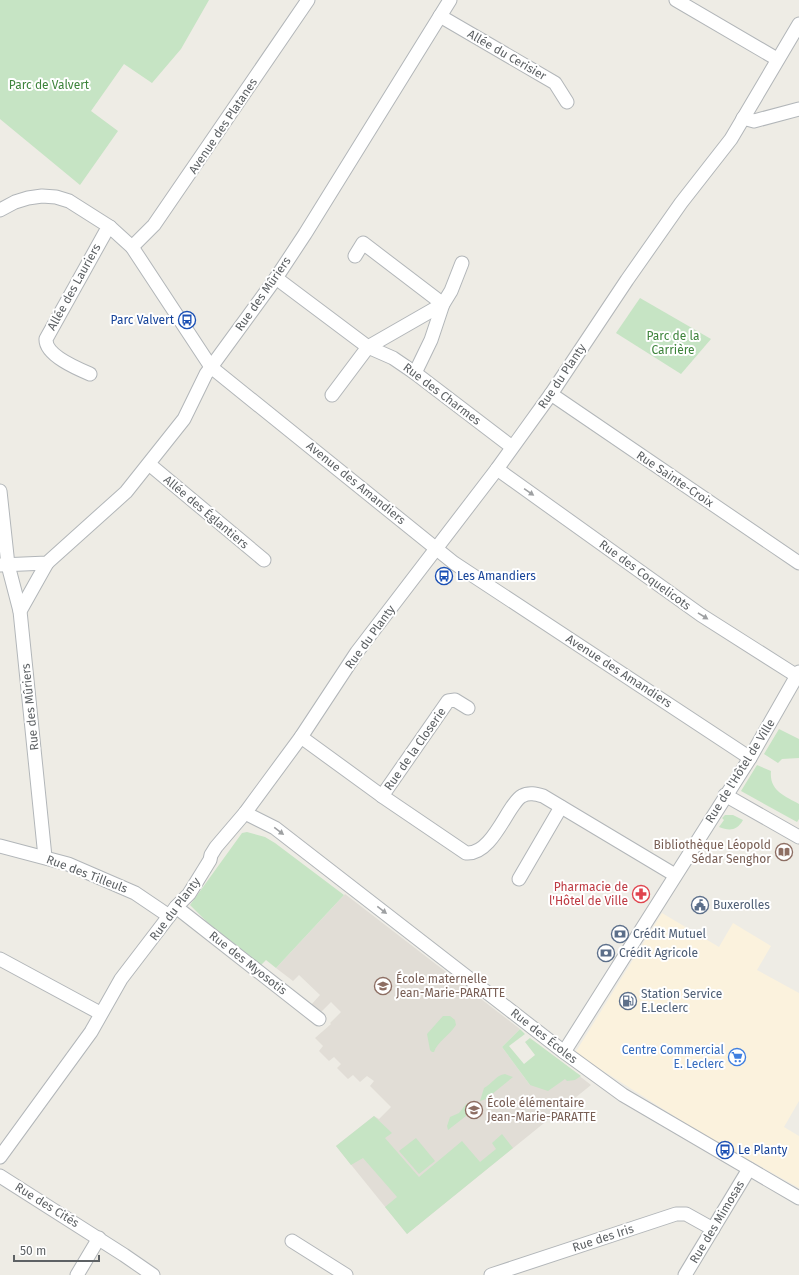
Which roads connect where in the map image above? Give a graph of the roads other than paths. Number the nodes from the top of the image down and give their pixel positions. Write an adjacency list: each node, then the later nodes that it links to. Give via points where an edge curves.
1 (308, 0): 12 (street, Avenue des Platanes, via 154,225)
2 (450, 0): 4 (street, Rue des Mûriers)
3 (676, 0): 6 (street)
4 (440, 16): 7 (street, Allée du Cerisier, via 555,83); 15 (street, Rue des Mûriers, via 306,234)
5 (799, 24): 6 (street, Rue du Planty)
6 (777, 59): 9 (street, Rue du Planty)
7 (567, 102)
8 (799, 109): 9 (street, via 754,121)
9 (743, 118): 21 (street, Rue du Planty, via 731,139 681,203 627,280)
10 (0, 210): 11 (street, Avenue des Amandiers, via 28,198 56,197 69,201)
11 (110, 227): 12 (street, Avenue des Amandiers); 20 (street, Allée des Lauriers, via 46,339 49,349 69,365)
12 (132, 247): 18 (street, Avenue des Amandiers)
13 (355, 256): 16 (street, via 363,243)
14 (462, 263): 16 (street)
15 (276, 278): 17 (street, Rue des Charmes); 18 (street, Rue des Mûriers)
16 (443, 304): 17 (street); 19 (street)
17 (368, 347): 19 (street, Rue des Charmes, via 393,358); 22 (street)
18 (210, 367): 24 (street, Rue des Mûriers, via 184,419); 27 (street, Avenue des Amandiers)
19 (415, 373): 23 (street, Rue des Charmes)
20 (90, 374)
21 (551, 394): 23 (street, Rue du Planty); 30 (street, Rue Sainte-Croix)
22 (332, 395)
23 (512, 447): 25 (street, Rue du Planty)
24 (149, 464): 28 (street, Allée des Églantiers); 29 (street, Rue des Mûriers, via 122,496)
25 (497, 469): 27 (street, Rue du Planty); 33 (street, Rue des Coquelicots, one-way to 33, via 701,615)
26 (0, 491): 31 (street)
27 (437, 549): 35 (street, Rue du Planty, via 357,652); 36 (street, Avenue des Amandiers, via 454,563)
28 (264, 560)
29 (47, 563): 31 (street); 32 (street, Rue des Mûriers)
30 (799, 563)
31 (4, 565): 32 (street)
32 (20, 610): 43 (street, Rue des Mûriers)
33 (798, 674): 36 (street, Rue de l'Hôtel de Ville)
34 (468, 708): 38 (street, Rue de la Closerie, via 455,700 448,701)
35 (301, 737): 38 (street, Rue de la Closerie); 40 (street, Rue du Planty)
36 (750, 758): 37 (street, Rue de l'Hôtel de Ville)
37 (725, 795): 41 (street); 44 (street, Rue de l'Hôtel de Ville)
38 (382, 796): 39 (street, Rue de la Closerie, via 460,850 472,853 484,847 522,795 543,796)
39 (561, 807): 44 (street, Rue de la Closerie); 45 (street)
40 (245, 813): 46 (street, Rue du Planty, via 216,847 190,892); 50 (street, Rue des Écoles, one-way to 50, via 275,828)
41 (799, 837)
42 (0, 846): 43 (street, Rue des Tilleuls)
43 (45, 857): 46 (street, Rue des Tilleuls, via 68,864)
44 (675, 875): 50 (street, Rue de l'Hôtel de Ville)
45 (519, 879)
46 (172, 911): 48 (street, Rue du Planty, via 121,979); 49 (street, Rue des Myosotis)
47 (0, 959): 48 (street)
48 (100, 1014): 51 (street, Rue du Planty, via 91,1032)
49 (319, 1019)
50 (564, 1052): 52 (street, Rue des Écoles, via 623,1095)
51 (0, 1156)
52 (749, 1169): 54 (street, Rue des Écoles); 55 (street, Rue des Mimosas)
53 (0, 1176): 56 (street, Rue des Cités)
54 (799, 1198)
55 (713, 1229): 61 (street, Rue des Iris, via 686,1214 676,1214); 62 (street, Rue des Mimosas)
56 (100, 1238): 58 (street); 59 (street, Rue des Cités)
57 (292, 1242): 60 (street)
58 (76, 1275)
59 (153, 1275)
60 (346, 1275)
61 (491, 1275)
62 (685, 1275)

